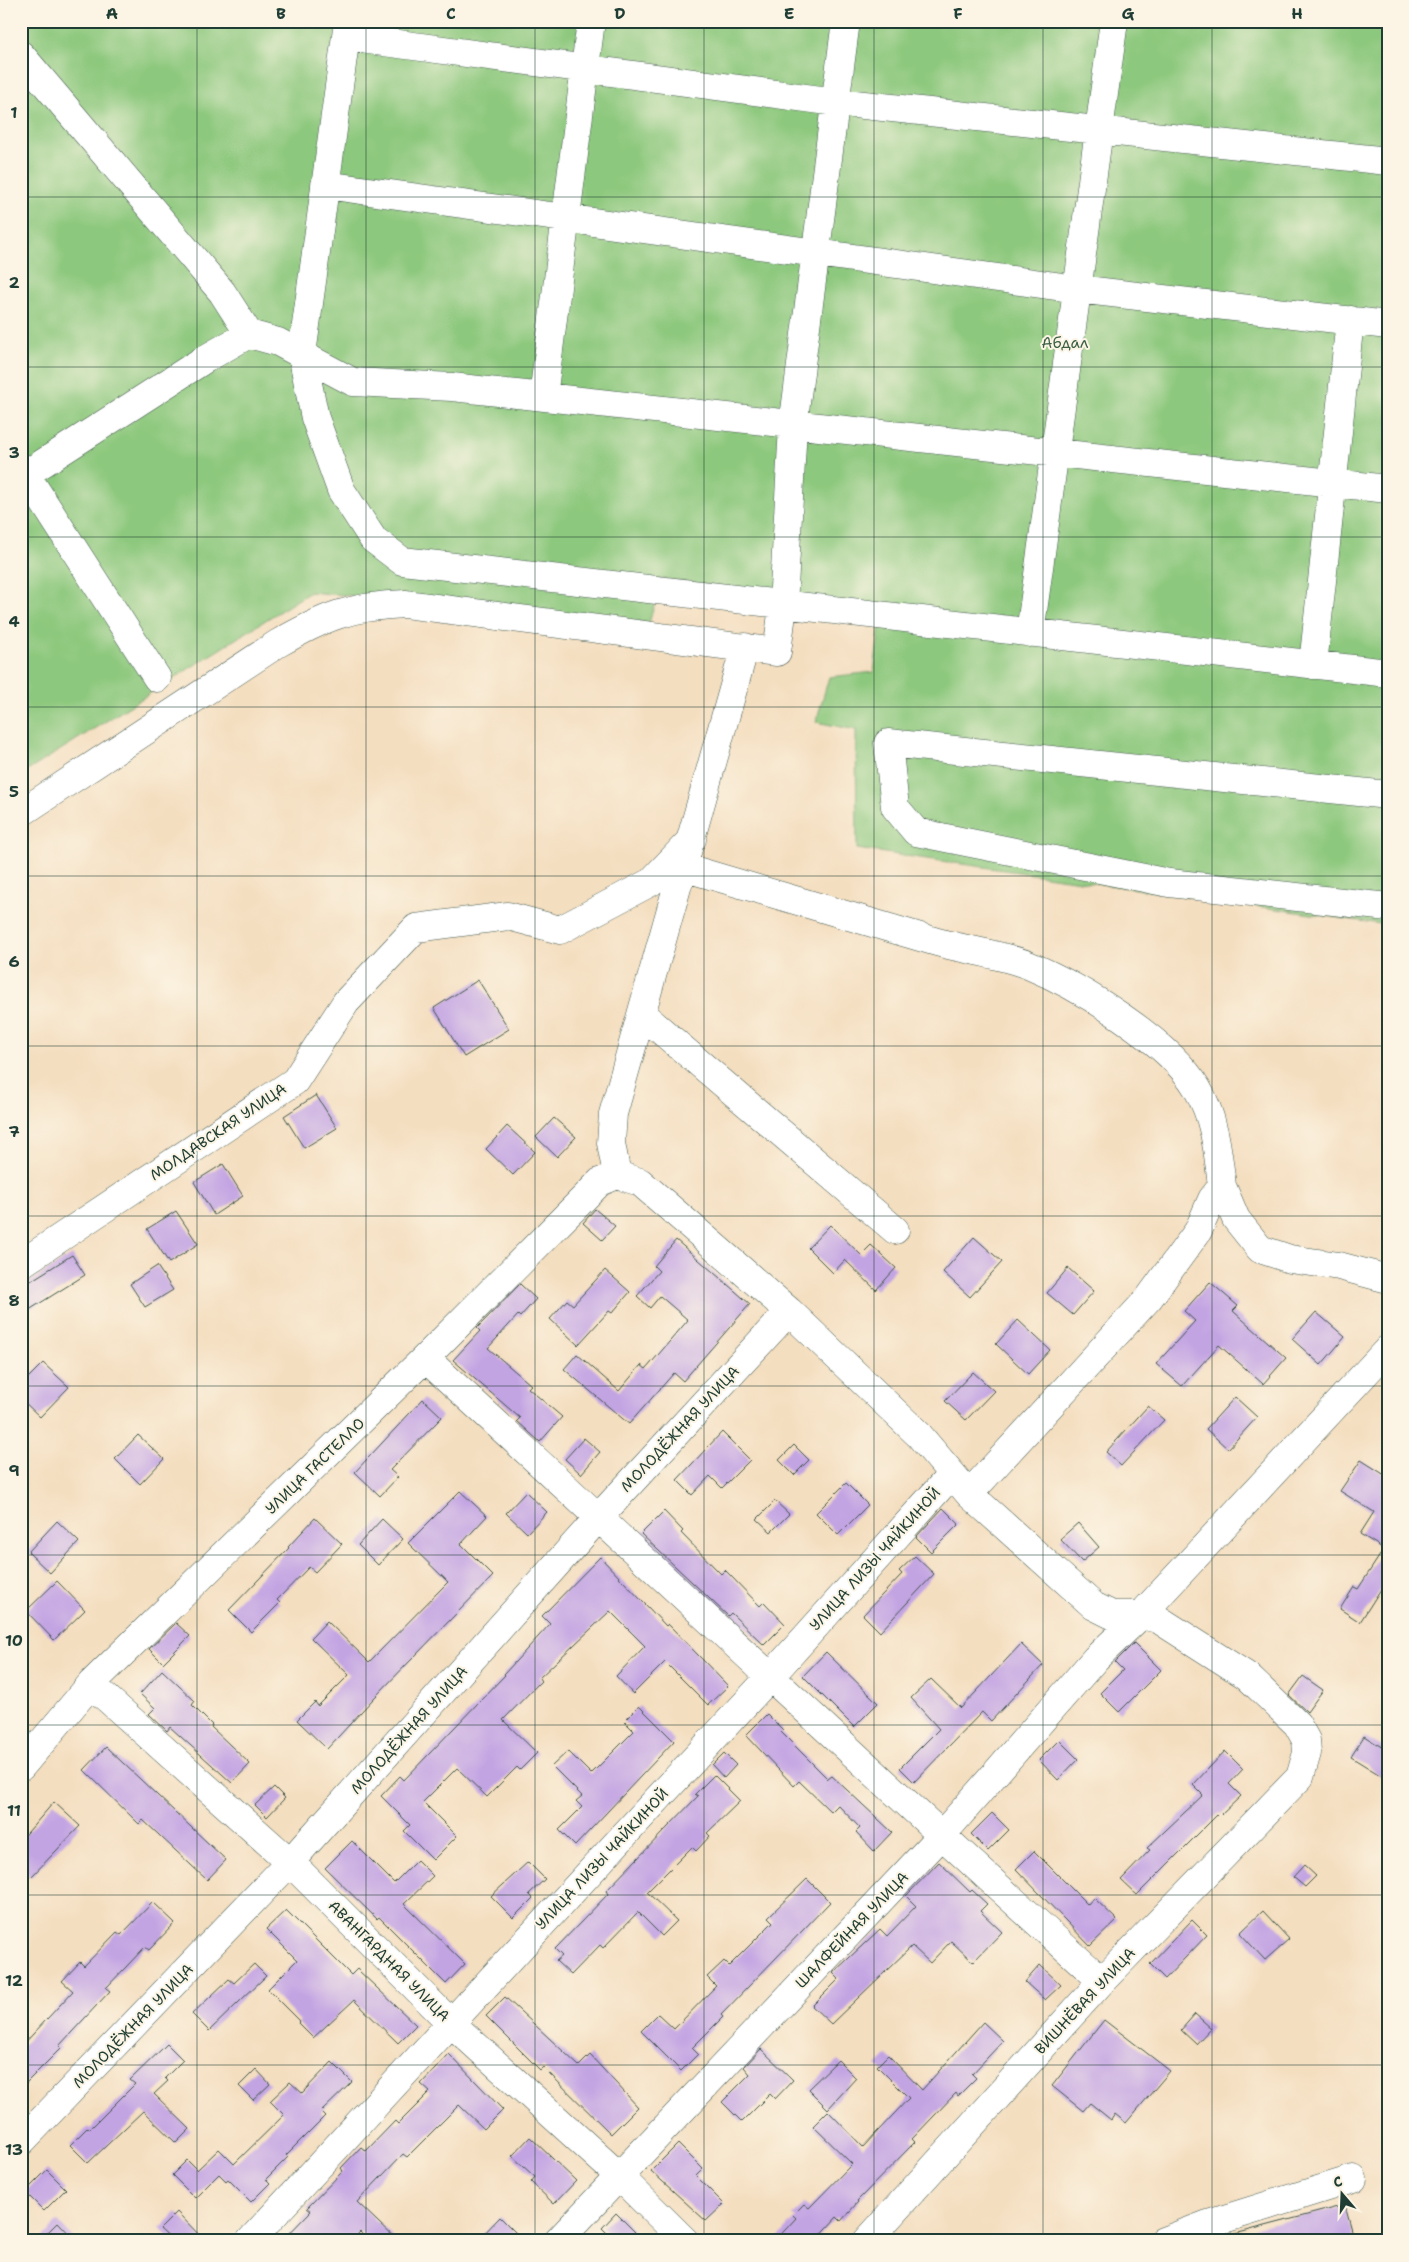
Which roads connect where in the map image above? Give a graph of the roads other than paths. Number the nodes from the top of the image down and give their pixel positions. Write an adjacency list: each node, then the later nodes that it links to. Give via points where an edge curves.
1 (590, 21): 6 (street)
2 (846, 21): 7 (street)
3 (1114, 21): 8 (street)
4 (347, 29): 6 (street); 10 (street)
5 (21, 55): 16 (street, via 222,292)
6 (584, 69): 7 (street); 11 (street)
7 (836, 102): 8 (street); 12 (street)
8 (1099, 130): 9 (street); 13 (street)
9 (1388, 161)
10 (325, 185): 11 (street); 17 (street)
11 (565, 218): 12 (street); 18 (street)
12 (816, 253): 13 (street); 19 (street)
13 (1077, 290): 14 (street); 20 (street)
14 (1350, 320): 15 (street); 22 (street)
15 (1388, 325)
16 (249, 334): 17 (street, via 278,342); 21 (street)
17 (302, 354): 18 (street, via 353,382 452,387); 24 (street, via 315,418 341,490 373,538 402,561)
18 (543, 398): 19 (street)
19 (794, 426): 20 (street); 24 (street)
20 (1055, 454): 22 (street); 25 (street)
21 (24, 470): 29 (street)
22 (1332, 483): 23 (street); 27 (street)
23 (1388, 489)
24 (783, 606): 25 (street); 26 (street, via 777,652)
25 (1030, 634): 27 (street)
26 (745, 647): 31 (street, via 405,604 371,605 344,611 316,622 277,644); 32 (street)
27 (1313, 665): 28 (street)
28 (1388, 673)
29 (157, 678)
30 (1388, 795): 34 (street, via 888,743 895,807 916,832 1169,883)
31 (21, 813)
32 (692, 838): 33 (street); 39 (street, МОЛДАВСКАЯ УЛИЦА, via 651,882 560,930 508,916 416,928 346,1002 295,1081)
33 (683, 867): 35 (street); 37 (street, via 1027,965 1070,986 1134,1026 1184,1070 1198,1089 1216,1135)
34 (1388, 907)
35 (642, 1015): 36 (street, via 613,1114 611,1143); 38 (street)
36 (617, 1175): 41 (street, via 640,1182); 43 (street, УЛИЦА ГАСТЕЛЛО, via 600,1182)
37 (1222, 1186): 40 (street, via 1236,1219 1260,1249 1290,1259 1339,1266); 44 (street, УЛИЦА ЛИЗЫ ЧАЙКИНОЙ, via 1212,1199 1198,1232 1149,1298)
38 (895, 1230)
39 (21, 1264)
40 (1388, 1279)
41 (789, 1311): 44 (street, via 920,1435); 45 (street, МОЛОДЁЖНАЯ УЛИЦА)
42 (1388, 1349): 46 (street, ШАЛФЕЙНАЯ УЛИЦА)
43 (425, 1358): 45 (street); 48 (street, УЛИЦА ГАСТЕЛЛО)
44 (961, 1484): 46 (street, via 1102,1612); 47 (street, УЛИЦА ЛИЗЫ ЧАЙКИНОЙ)
45 (599, 1517): 47 (street); 51 (street, МОЛОДЁЖНАЯ УЛИЦА)
46 (1141, 1615): 50 (street, ШАЛФЕЙНАЯ УЛИЦА, via 1096,1658); 52 (street, ВИШНЁВАЯ УЛИЦА, via 1158,1620 1247,1676 1297,1724 1306,1740 1305,1766 1300,1777)
47 (769, 1678): 50 (street); 53 (street, УЛИЦА ЛИЗЫ ЧАЙКИНОЙ)
48 (90, 1684): 49 (street, УЛИЦА ГАСТЕЛЛО); 51 (street, АВАНГАРДНАЯ УЛИЦА)
49 (21, 1767)
50 (941, 1836): 52 (street); 55 (street, ШАЛФЕЙНАЯ УЛИЦА)
51 (290, 1862): 53 (street, АВАНГАРДНАЯ УЛИЦА); 54 (street, МОЛОДЁЖНАЯ УЛИЦА)
52 (1102, 1981): 61 (street, ВИШНЁВАЯ УЛИЦА)
53 (451, 2023): 55 (street, АВАНГАРДНАЯ УЛИЦА); 58 (street, УЛИЦА ЛИЗЫ ЧАЙКИНОЙ)
54 (21, 2142)
55 (618, 2175): 59 (street, ШАЛФЕЙНАЯ УЛИЦА); 60 (street, АВАНГАРДНАЯ УЛИЦА)
56 (1353, 2179): 57 (street)
57 (1211, 2232): 62 (street)
58 (250, 2241)
59 (558, 2241)
60 (686, 2241)
61 (868, 2241)
62 (1162, 2241)

